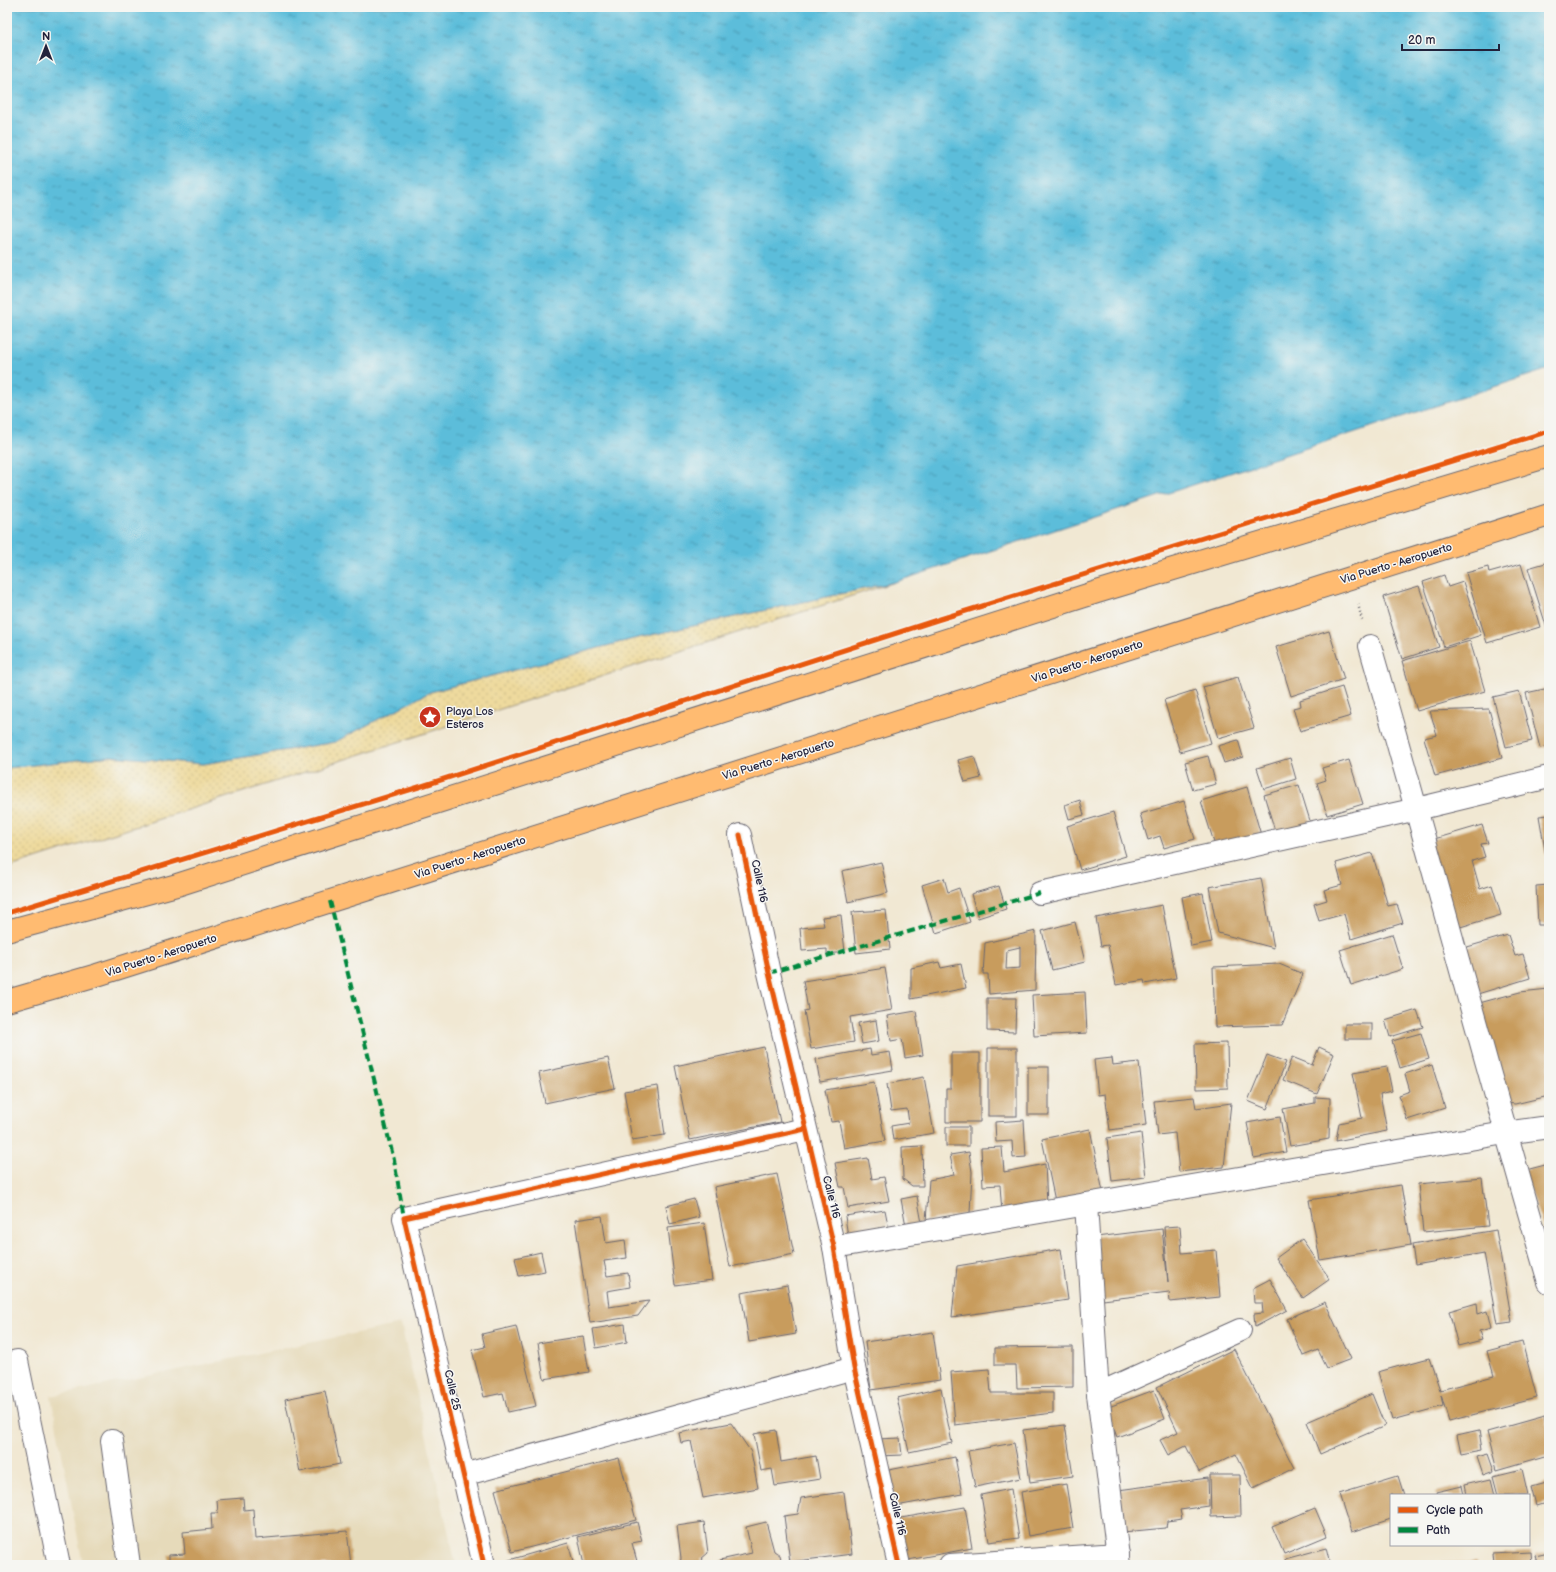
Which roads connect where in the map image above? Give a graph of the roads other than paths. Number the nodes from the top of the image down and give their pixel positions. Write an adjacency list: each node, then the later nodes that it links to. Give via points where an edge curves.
1 (1549, 456): 8 (main road, via 1097,592 177,885)
2 (1549, 515): 9 (main road, Via Puerto - Aeropuerto, via 119,968)
3 (1370, 646): 5 (street)
4 (1549, 777): 5 (street)
5 (1417, 810): 7 (street); 12 (street)
6 (740, 835): 11 (street, Calle 116)
7 (1040, 893)
8 (7, 931)
9 (7, 1000)
10 (1549, 1127): 12 (street)
11 (805, 1129): 14 (street, Calle 116); 21 (street, Calle 25, via 404,1218)
12 (1506, 1133): 13 (street); 15 (street)
13 (1086, 1204): 14 (street); 19 (street)
14 (834, 1247): 18 (street, Calle 116)
15 (1549, 1282)
16 (1240, 1330): 19 (street)
17 (7, 1364): 23 (street, via 17,1361)
18 (854, 1368): 21 (street); 26 (street, Calle 116)
19 (1098, 1394): 22 (street)
20 (112, 1441): 24 (street)
21 (463, 1475): 25 (street, Calle 25)
22 (1118, 1560): 27 (street)
23 (59, 1565)
24 (130, 1565)
25 (484, 1565)
26 (899, 1565)
27 (950, 1565)

